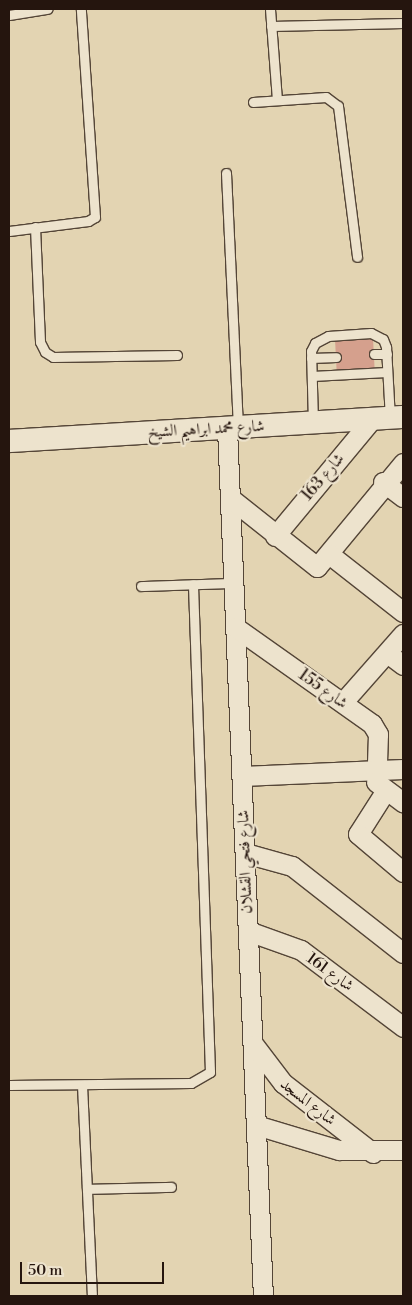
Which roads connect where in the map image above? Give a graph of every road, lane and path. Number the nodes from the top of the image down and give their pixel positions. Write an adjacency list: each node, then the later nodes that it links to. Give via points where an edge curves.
1 (48, 9): 4 (lane)
2 (81, 9): 10 (lane, via 96,213 88,221)
3 (270, 9): 6 (lane)
4 (9, 15)
5 (403, 23): 6 (lane)
6 (271, 26): 7 (lane)
7 (277, 100): 8 (lane); 12 (lane, via 326,97 338,106)
8 (253, 102)
9 (226, 173): 22 (lane)
10 (35, 227): 11 (lane); 15 (lane, via 40,342 46,352 53,357)
11 (9, 231)
12 (357, 256)
13 (374, 354): 14 (lane)
14 (387, 354): 17 (lane, via 383,338 371,333 323,337 313,347); 18 (lane)
15 (177, 355)
16 (336, 357): 17 (lane)
17 (311, 358): 19 (lane)
18 (388, 372): 19 (lane); 20 (lane)
19 (312, 376): 21 (lane)
20 (388, 418): 21 (street, شارع محمد ابراهيم الشيخ); 28 (street, شارع 163)
21 (312, 422): 22 (street, شارع محمد ابراهيم الشيخ)
22 (232, 427): 23 (street, شارع محمد ابراهيم الشيخ); 27 (street, شارع فتحي القشلان)
23 (9, 441)
24 (403, 463): 25 (street)
25 (383, 482): 26 (street); 29 (street)
26 (403, 497)
27 (230, 498): 28 (street); 30 (street, شارع فتحي القشلان)
28 (275, 536): 29 (street, via 313,567)
29 (329, 554): 33 (street)
30 (233, 582): 31 (lane); 34 (street, شارع فتحي القشلان)
31 (193, 584): 32 (lane); 50 (lane, via 212,1065 206,1077 191,1084)
32 (141, 586)
33 (403, 612)
34 (235, 627): 38 (street, شارع 155); 41 (street, شارع فتحي القشلان)
35 (403, 634): 36 (street)
36 (387, 653): 37 (street); 38 (street)
37 (403, 665)
38 (343, 702): 40 (street, شارع 155, via 376,729)
39 (403, 769): 40 (street)
40 (368, 770): 41 (street); 42 (street)
41 (242, 776): 44 (street, شارع فتحي القشلان)
42 (386, 790): 43 (street); 45 (street, via 358,834)
43 (403, 802)
44 (245, 853): 46 (street, شارع فتحي القشلان); 47 (street, via 292,866)
45 (403, 872)
46 (248, 931): 48 (street, شارع 161, via 280,940 310,956); 49 (street, شارع فتحي القشلان)
47 (403, 952)
48 (403, 1027)
49 (253, 1042): 52 (street, شارع فتحي القشلان); 54 (street, شارع المسجد, via 283,1084)
50 (82, 1084): 51 (lane); 56 (lane)
51 (9, 1085)
52 (256, 1125): 54 (street, شارع المسجد, via 331,1148); 58 (street, شارع فتحي القشلان)
53 (403, 1150): 54 (street, شارع المسجد)
54 (372, 1152)
55 (171, 1187): 56 (lane)
56 (87, 1189): 57 (lane)
57 (92, 1296)
58 (263, 1296)

